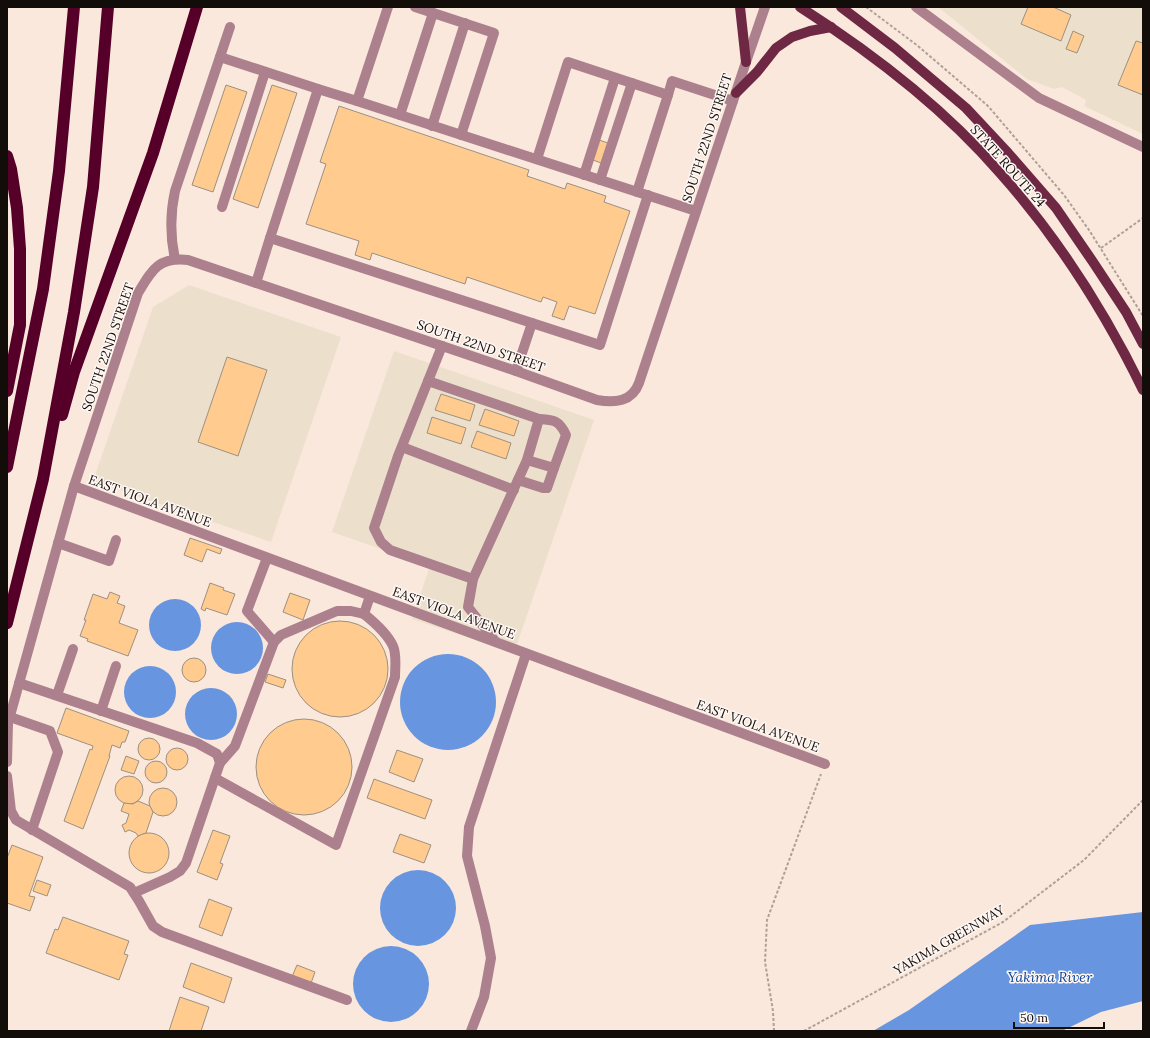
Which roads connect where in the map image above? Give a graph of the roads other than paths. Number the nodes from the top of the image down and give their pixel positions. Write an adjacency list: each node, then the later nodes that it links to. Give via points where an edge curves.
1 (74, 7): 49 (highway, via 59,171 43,289)
2 (108, 7): 51 (highway, via 92,194 74,312)
3 (197, 7): 51 (highway, via 153,153 74,372)
4 (388, 7): 23 (street)
5 (415, 7): 11 (street)
6 (740, 7): 16 (main road)
7 (765, 7): 16 (street, SOUTH 22ND STREET)
8 (800, 7): 14 (main road, STATE ROUTE 24)
9 (841, 7): 40 (main road, STATE ROUTE 24, via 895,48 966,108 1008,153 1056,208 1126,312)
10 (916, 7): 27 (street, via 1038,98)
11 (433, 13): 12 (street); 24 (street)
12 (465, 23): 25 (street); 26 (street, via 494,33)
13 (230, 27): 15 (street)
14 (831, 27): 22 (main road, via 792,37 776,48); 44 (main road, STATE ROUTE 24, via 871,55 932,105 1000,172 1070,262 1102,313)
15 (220, 57): 17 (street); 37 (street, via 175,190 171,217)
16 (746, 62): 22 (street, SOUTH 22ND STREET)
17 (265, 72): 20 (street); 34 (street)
18 (615, 78): 19 (street); 29 (street, via 568,62); 30 (street)
19 (632, 83): 21 (street); 31 (street)
20 (318, 89): 23 (street); 36 (street)
21 (668, 95): 22 (street, via 672,81); 32 (street)
22 (734, 97): 35 (street, SOUTH 22ND STREET)
23 (357, 101): 24 (street)
24 (400, 115): 25 (street)
25 (432, 126): 26 (street)
26 (461, 135): 29 (street)
27 (1143, 146)
28 (7, 156): 45 (highway, via 17,208 20,249 20,324)
29 (537, 159): 30 (street)
30 (584, 175): 31 (street)
31 (600, 180): 32 (street)
32 (636, 192): 33 (street)
33 (648, 195): 35 (street); 39 (street, via 600,345)
34 (222, 207)
35 (696, 211): 42 (street, SOUTH 22ND STREET, via 634,393 626,400 597,400)
36 (270, 238): 38 (street); 39 (street)
37 (175, 259): 38 (street, SOUTH 22ND STREET, via 188,260); 53 (street, SOUTH 22ND STREET, via 160,263 149,274 138,293)
38 (256, 283): 41 (street, SOUTH 22ND STREET)
39 (532, 323): 42 (street)
40 (1143, 344)
41 (442, 346): 42 (street, SOUTH 22ND STREET); 43 (street)
42 (516, 371)
43 (428, 381): 46 (street); 47 (street)
44 (1143, 390)
45 (7, 391)
46 (539, 419): 48 (street); 50 (street, via 553,420 562,426 566,435)
47 (402, 447): 54 (street); 58 (street, via 374,528 381,542 390,550)
48 (527, 460): 50 (street); 52 (street)
49 (7, 466)
50 (554, 468): 52 (street, via 547,488)
51 (43, 479): 61 (highway)
52 (518, 480): 54 (street)
53 (74, 486): 56 (street, SOUTH 22ND STREET); 57 (street, EAST VIOLA AVENUE)
54 (514, 490): 58 (street)
55 (116, 540): 56 (street, via 109,561)
56 (58, 544): 67 (street, SOUTH 22ND STREET)
57 (266, 558): 59 (street, EAST VIOLA AVENUE); 62 (street, via 247,611)
58 (472, 579): 63 (street, via 468,608)
59 (370, 596): 60 (street); 63 (street, EAST VIOLA AVENUE)
60 (364, 614): 62 (street, via 337,611 281,635); 75 (street, via 378,625 393,646 395,677 336,845)
61 (7, 623)
62 (274, 642): 72 (street, via 235,746)
63 (496, 642): 65 (street, EAST VIOLA AVENUE)
64 (73, 650): 68 (street)
65 (526, 654): 73 (street, EAST VIOLA AVENUE); 79 (street, via 469,826 467,856 491,958 484,997)
66 (116, 666): 69 (street)
67 (19, 683): 68 (street); 70 (street, SOUTH 22ND STREET)
68 (57, 696): 69 (street)
69 (101, 711): 72 (street, via 197,743 217,754)
70 (10, 717): 71 (street, SOUTH 22ND STREET); 76 (street, via 50,731 58,752)
71 (7, 762)
72 (220, 763): 75 (street)
73 (825, 764)
74 (7, 776): 76 (street, via 11,811 16,820)
75 (215, 778): 77 (street, via 186,863 180,871 170,877)
76 (32, 830): 77 (street, via 130,887)
77 (134, 893): 78 (street, via 153,926 162,932)
78 (347, 1000)
79 (471, 1031)

